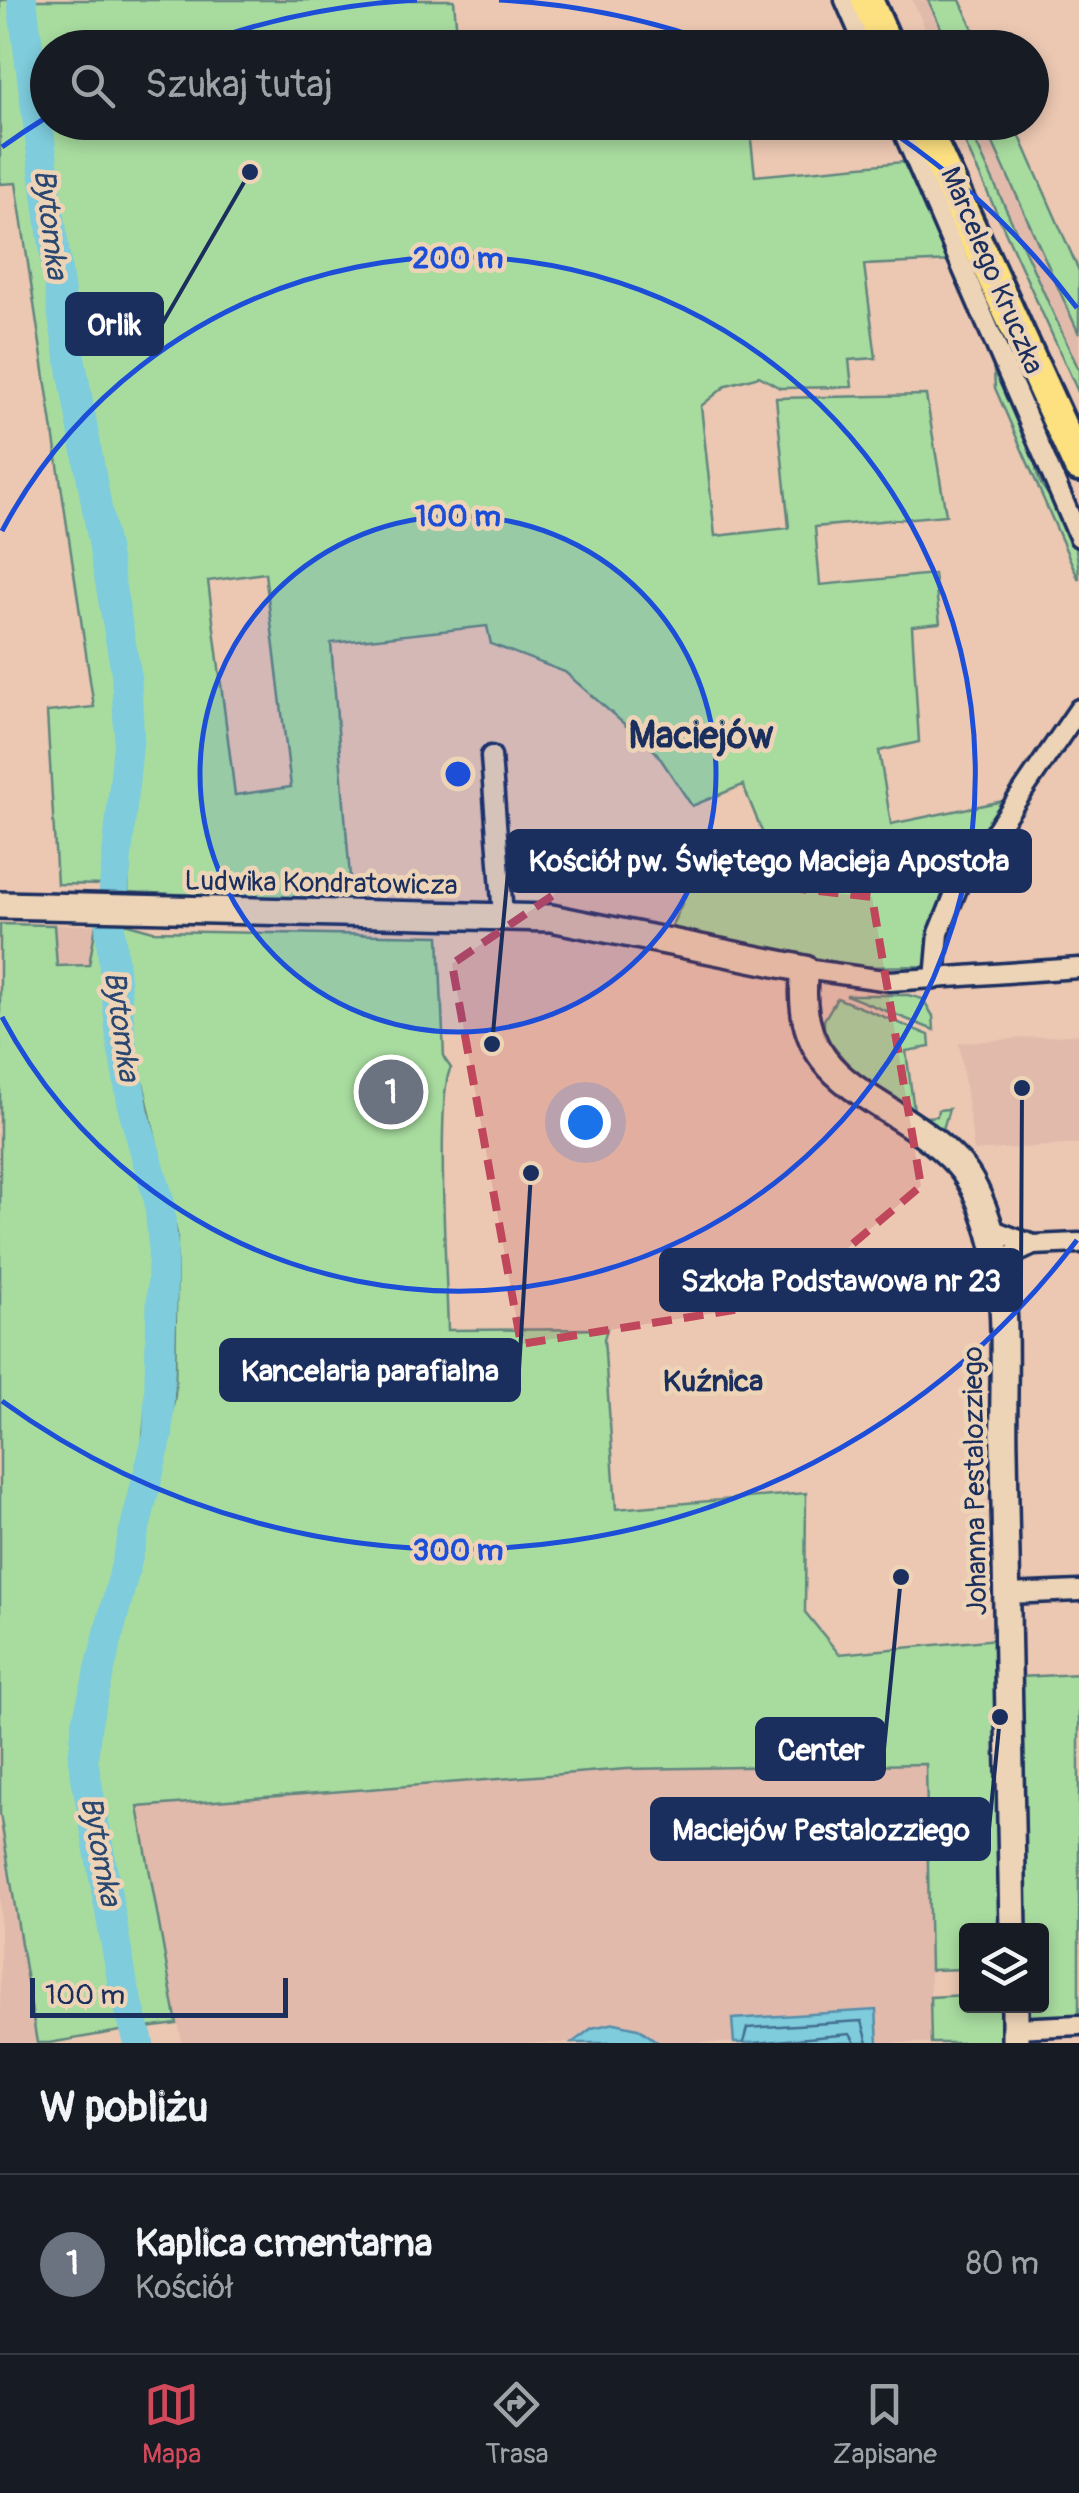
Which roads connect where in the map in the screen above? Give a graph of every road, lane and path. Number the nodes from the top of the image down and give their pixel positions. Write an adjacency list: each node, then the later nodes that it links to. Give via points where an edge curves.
1 (845, 0): 4 (street)
2 (867, 0): 5 (main road)
3 (886, 0): 6 (main road)
4 (858, 30)
5 (880, 30)
6 (900, 30)
7 (907, 140): 12 (street, Marcelego Kruczka)
8 (930, 140): 11 (main road)
9 (950, 140): 10 (main road)
10 (1079, 424)
11 (1079, 466)
12 (1079, 537)
13 (1079, 709): 19 (street, via 958,886 939,933)
14 (491, 756): 16 (street)
15 (0, 905): 16 (street, Ludwika Kondratowicza)
16 (502, 916): 18 (street, Ludwika Kondratowicza, via 582,922)
17 (1079, 968): 19 (street, Ludwika Kondratowicza)
18 (806, 969): 19 (street, Ludwika Kondratowicza, via 862,980); 20 (street, Johanna Pestalozziego, via 802,1002 816,1051 958,1164)
19 (935, 979)
20 (990, 1228): 22 (street); 23 (street, Johanna Pestalozziego)
21 (1079, 1243): 22 (street)
22 (1034, 1245): 23 (street)
23 (997, 1262): 25 (street, Johanna Pestalozziego)
24 (1079, 1590): 25 (street)
25 (1007, 1594): 26 (street, Johanna Pestalozziego)
26 (1013, 1923)
27 (1015, 2026): 28 (street)
28 (1079, 2026)

